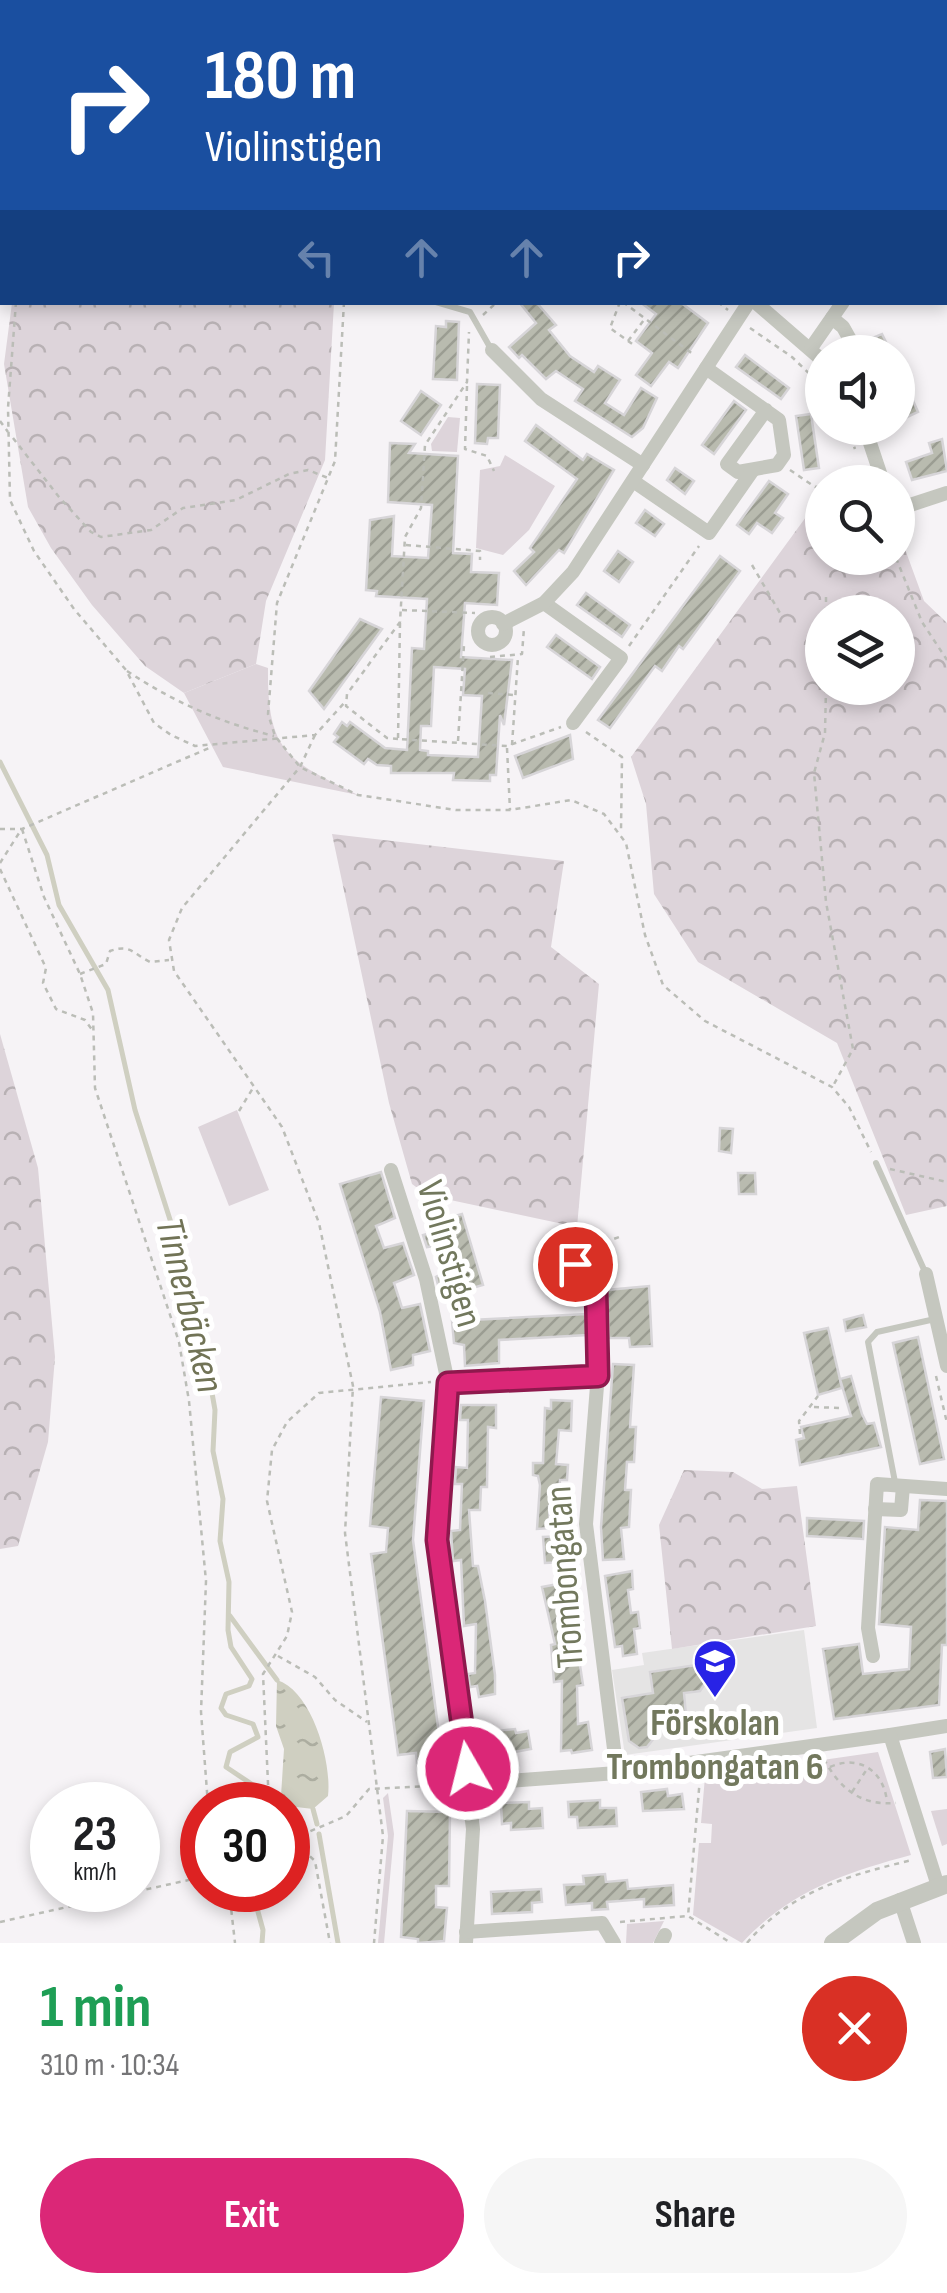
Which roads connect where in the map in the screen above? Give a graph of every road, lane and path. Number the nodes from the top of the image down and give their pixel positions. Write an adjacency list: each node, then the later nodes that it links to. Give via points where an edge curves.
1 (16, 305): 25 (path)
2 (344, 305): 30 (path)
3 (452, 305): 13 (lane)
4 (494, 305): 13 (path)
5 (621, 305): 16 (path, via 610,328)
6 (626, 305): 10 (path)
7 (749, 305): 12 (street)
8 (756, 305): 17 (street)
9 (841, 305): 11 (street)
10 (644, 318): 16 (path); 20 (path)
11 (832, 318): 14 (street); 15 (street)
12 (737, 319): 20 (street); 21 (path)
13 (476, 322): 19 (lane); 22 (path, via 469,329)
14 (820, 335)
15 (844, 335)
16 (628, 341): 18 (path)
17 (805, 343)
18 (635, 346)
19 (492, 350): 27 (street, via 541,400)
20 (707, 366): 23 (street); 27 (street)
21 (805, 370)
22 (467, 382): 29 (path, via 465,448 487,456); 36 (path, via 425,445 421,508)
23 (766, 410): 26 (street, via 778,420 784,456); 28 (street, via 727,464 738,472)
24 (0, 421): 25 (path)
25 (11, 436): 30 (path, via 101,537 150,530 183,508 236,500 290,474 308,470); 54 (path, via 8,476 16,518 74,609)
26 (779, 463): 28 (street); 32 (path)
27 (643, 465): 31 (street)
28 (752, 470): 35 (street)
29 (494, 472)
30 (329, 478): 61 (path, via 277,603 268,668)
31 (633, 480): 35 (street); 40 (street)
32 (805, 480)
33 (947, 493): 34 (street)
34 (915, 504)
35 (709, 533): 52 (path)
36 (404, 545): 37 (path, via 480,551); 41 (path)
37 (480, 560)
38 (752, 564): 43 (path)
39 (903, 575): 49 (path)
40 (544, 603): 44 (street); 52 (street)
41 (400, 610): 42 (path); 45 (path)
42 (475, 614)
43 (780, 614)
44 (518, 618): 46 (street); 51 (path, via 524,624)
45 (400, 622): 57 (path); 62 (path)
46 (503, 624)
47 (464, 644): 63 (path)
48 (947, 645): 49 (path)
49 (940, 652): 53 (path)
50 (490, 657): 51 (path)
51 (518, 657): 56 (path)
52 (621, 658): 59 (street)
53 (947, 660)
54 (126, 670): 61 (path, via 192,710); 64 (path, via 154,723 194,746)
55 (488, 694): 56 (path)
56 (515, 695): 65 (path)
57 (346, 701): 60 (path); 62 (path, via 387,738)
58 (826, 705): 76 (path, via 814,773 826,902 853,1049)
59 (572, 723): 65 (path); 70 (path, via 622,758)
60 (314, 735): 61 (path); 66 (path)
61 (275, 736): 64 (path); 66 (path)
62 (398, 739): 63 (path)
63 (458, 743): 65 (path)
64 (215, 745): 68 (path)
65 (509, 745): 67 (path)
66 (300, 766): 67 (path, via 358,795 456,810); 72 (path, via 182,908 172,928)
67 (510, 810): 70 (path, via 580,801)
68 (22, 828): 69 (path); 71 (path); 73 (path, via 44,898)
69 (0, 829)
70 (620, 832): 76 (path, via 664,985 714,1026)
71 (0, 866): 74 (path, via 46,968 43,983 56,1009 85,1020)
72 (171, 960): 73 (path, via 150,962 129,946 110,951 106,964); 75 (path, via 199,1012)
73 (80, 974): 74 (path)
74 (94, 1032): 107 (path, via 95,1088 160,1278 189,1401 208,1608 201,1712)
75 (254, 1087): 77 (path); 89 (path, via 282,1127 319,1223)
76 (832, 1087): 78 (path, via 850,1107)
77 (239, 1111)
78 (876, 1163): 80 (path); 84 (lane)
79 (392, 1170): 88 (street, Violinstigen, via 426,1279)
80 (947, 1182)
81 (622, 1236): 83 (path, via 605,1242)
82 (575, 1264): 83 (street)
83 (589, 1274): 87 (street, via 596,1288)
84 (926, 1274): 85 (street)
85 (936, 1319): 86 (street); 94 (lane, via 878,1332 868,1342)
86 (947, 1366)
87 (598, 1376): 88 (street, Violinstigen); 105 (street, Trombongatan, via 586,1524)
88 (448, 1383): 89 (path); 109 (street, via 437,1540)
89 (353, 1386): 97 (path, via 307,1402 272,1450 267,1502 292,1612); 99 (path, via 346,1571)
90 (818, 1396): 91 (path)
91 (812, 1407): 92 (path); 93 (path, via 800,1421)
92 (840, 1408)
93 (800, 1434)
94 (899, 1486): 95 (street); 96 (street, via 877,1484); 96 (street, via 901,1510)
95 (947, 1489)
96 (875, 1508): 98 (street, via 868,1628)
97 (277, 1655): 99 (path); 108 (path, via 264,1668)
98 (873, 1656)
99 (368, 1722): 110 (path)
100 (947, 1726): 101 (street)
101 (890, 1734): 105 (street); 115 (street)
102 (823, 1758): 104 (path)
103 (868, 1767): 104 (path, via 853,1762); 111 (path); 113 (path, via 881,1780)
104 (829, 1768): 111 (path)
105 (618, 1773): 109 (street)
106 (700, 1776): 121 (path)
107 (206, 1782)
108 (268, 1782)
109 (469, 1784): 110 (path); 124 (street, via 474,1828)
110 (378, 1789): 114 (path, via 364,1792 346,1816); 127 (path, via 383,1836)
111 (851, 1793): 113 (path)
112 (898, 1803): 113 (path)
113 (887, 1804)
114 (310, 1830)
115 (928, 1855): 118 (street); 130 (path, via 816,1888)
116 (310, 1856): 126 (path)
117 (180, 1882): 122 (path)
118 (942, 1885): 119 (street)
119 (900, 1900): 131 (street); 132 (street)
120 (231, 1912): 125 (path)
121 (688, 1916): 123 (path); 129 (path)
122 (0, 1922)
123 (602, 1924): 124 (street); 128 (street)
124 (466, 1938)
125 (236, 1943)
126 (330, 1943)
127 (374, 1943)
128 (614, 1943)
129 (731, 1943)
130 (748, 1943)
131 (834, 1943)
132 (914, 1943)

